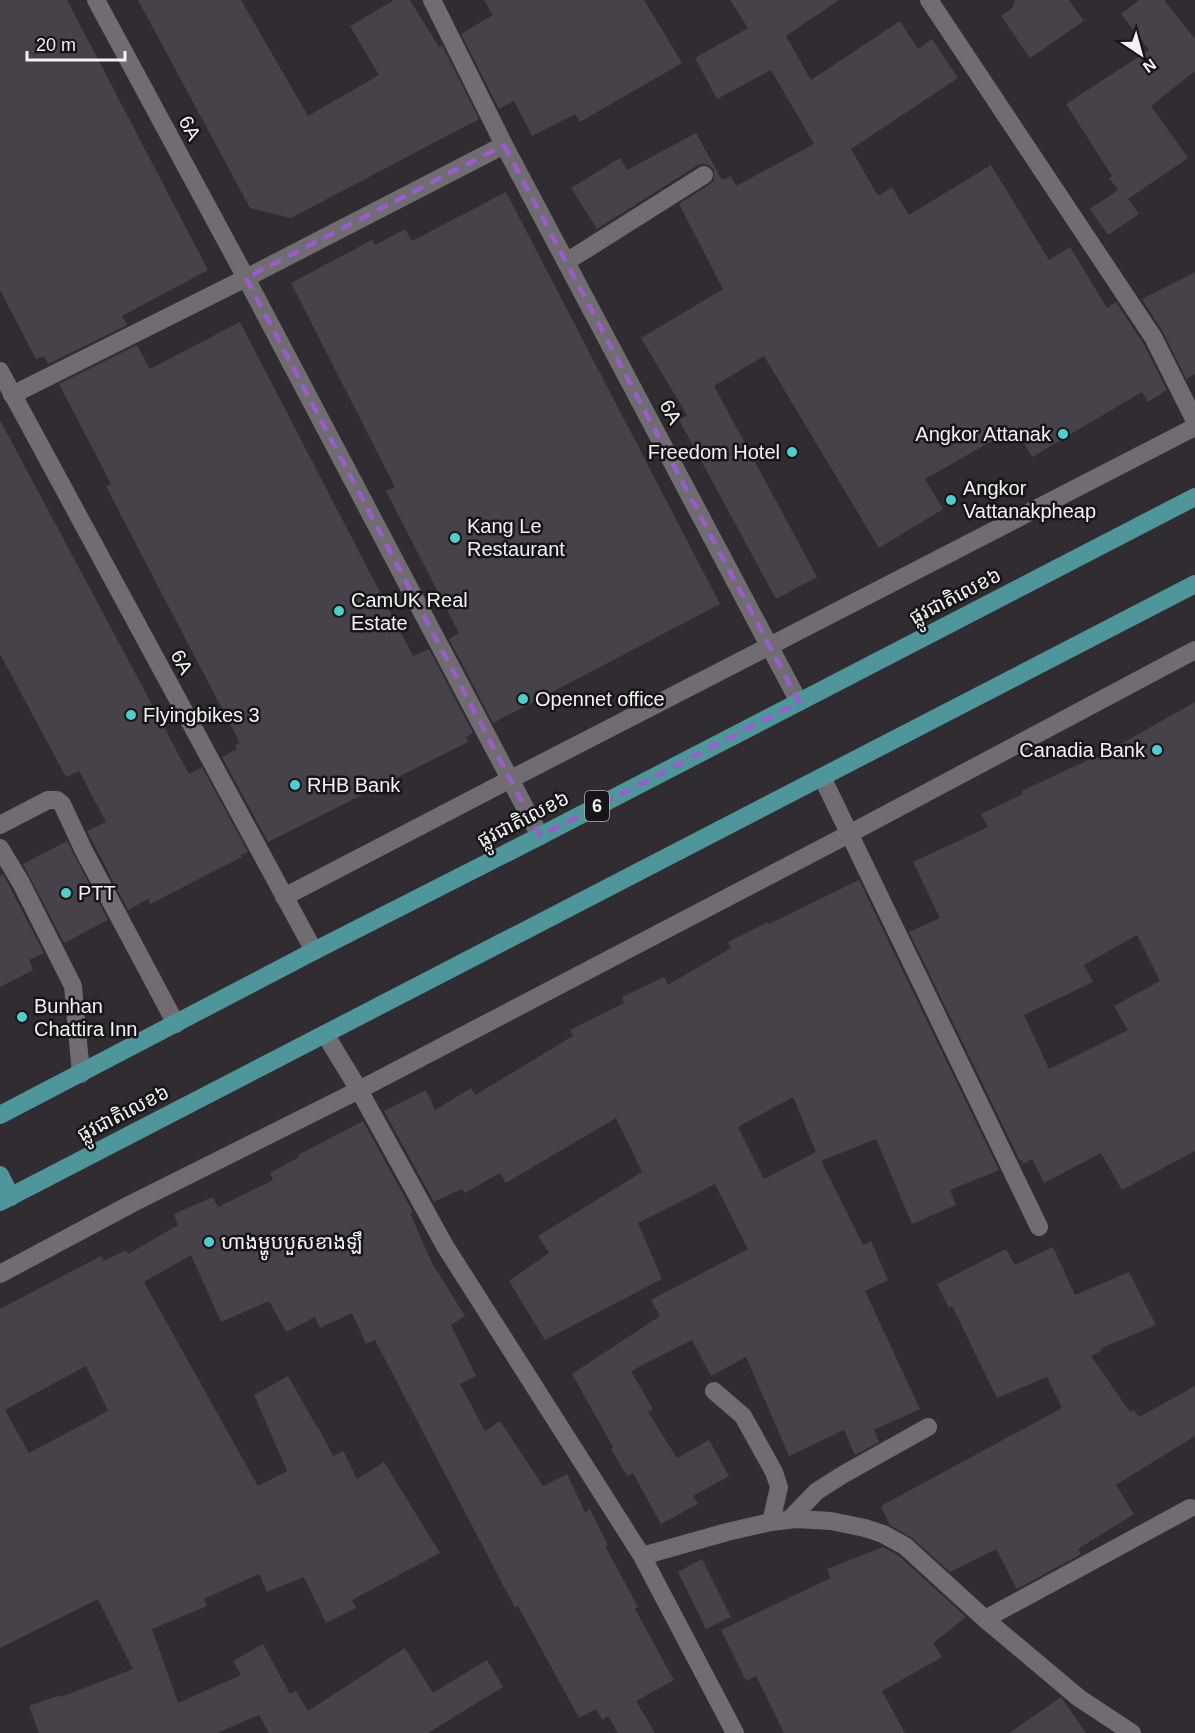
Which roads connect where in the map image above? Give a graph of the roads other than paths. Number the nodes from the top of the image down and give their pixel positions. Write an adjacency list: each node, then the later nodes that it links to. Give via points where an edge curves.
1 (96, 0): 7 (street, 6A)
2 (432, 0): 4 (street, 6A)
3 (929, 0): 10 (street, via 1153,337)
4 (504, 145): 6 (street, 6A); 7 (street)
5 (704, 175): 6 (street)
6 (566, 262): 14 (street, 6A)
7 (246, 278): 9 (street); 18 (street, 6A)
8 (0, 371): 9 (street, 6A)
9 (12, 395): 23 (street, 6A)
10 (1195, 421)
11 (1195, 428): 14 (street)
12 (1195, 497): 16 (main road, ផ្លូវជាតិលេខ៦ / 6)
13 (1195, 584): 17 (main road, ផ្លូវជាតិលេខ៦)
14 (770, 646): 16 (street, 6A); 18 (street)
15 (1195, 650): 20 (street)
16 (799, 702): 21 (main road, ផ្លូវជាតិលេខ៦ / 6)
17 (822, 777): 20 (street); 26 (main road, ផ្លូវជាតិលេខ៦)
18 (509, 780): 21 (street, 6A); 23 (street)
19 (0, 825): 25 (street, via 48,800 62,804)
20 (849, 834): 28 (street); 32 (street)
21 (540, 836): 24 (main road, ផ្លូវជាតិលេខ៦ / 6)
22 (0, 848): 27 (street, via 73,986)
23 (284, 897): 24 (street, 6A)
24 (314, 951): 25 (main road, ផ្លូវជាតិលេខ៦ / 6)
25 (177, 1024): 27 (main road, ផ្លូវជាតិលេខ៦ / 6)
26 (325, 1034): 28 (street); 31 (main road, ផ្លូវជាតិលេខ៦)
27 (81, 1074): 29 (main road, ផ្លូវជាតិលេខ៦ / 6)
28 (359, 1090): 33 (street); 38 (street, via 445,1246)
29 (0, 1115)
30 (0, 1175): 31 (main road)
31 (6, 1200)
32 (1040, 1227)
33 (0, 1274)
34 (714, 1391): 37 (street, via 743,1416 774,1472 779,1487)
35 (928, 1427): 37 (street, via 817,1491)
36 (1190, 1508): 39 (street)
37 (780, 1521): 38 (street); 39 (street, via 831,1521 883,1534 905,1546)
38 (642, 1557): 40 (street)
39 (985, 1620): 41 (street, via 1079,1698)
40 (735, 1733)
41 (1132, 1733)

